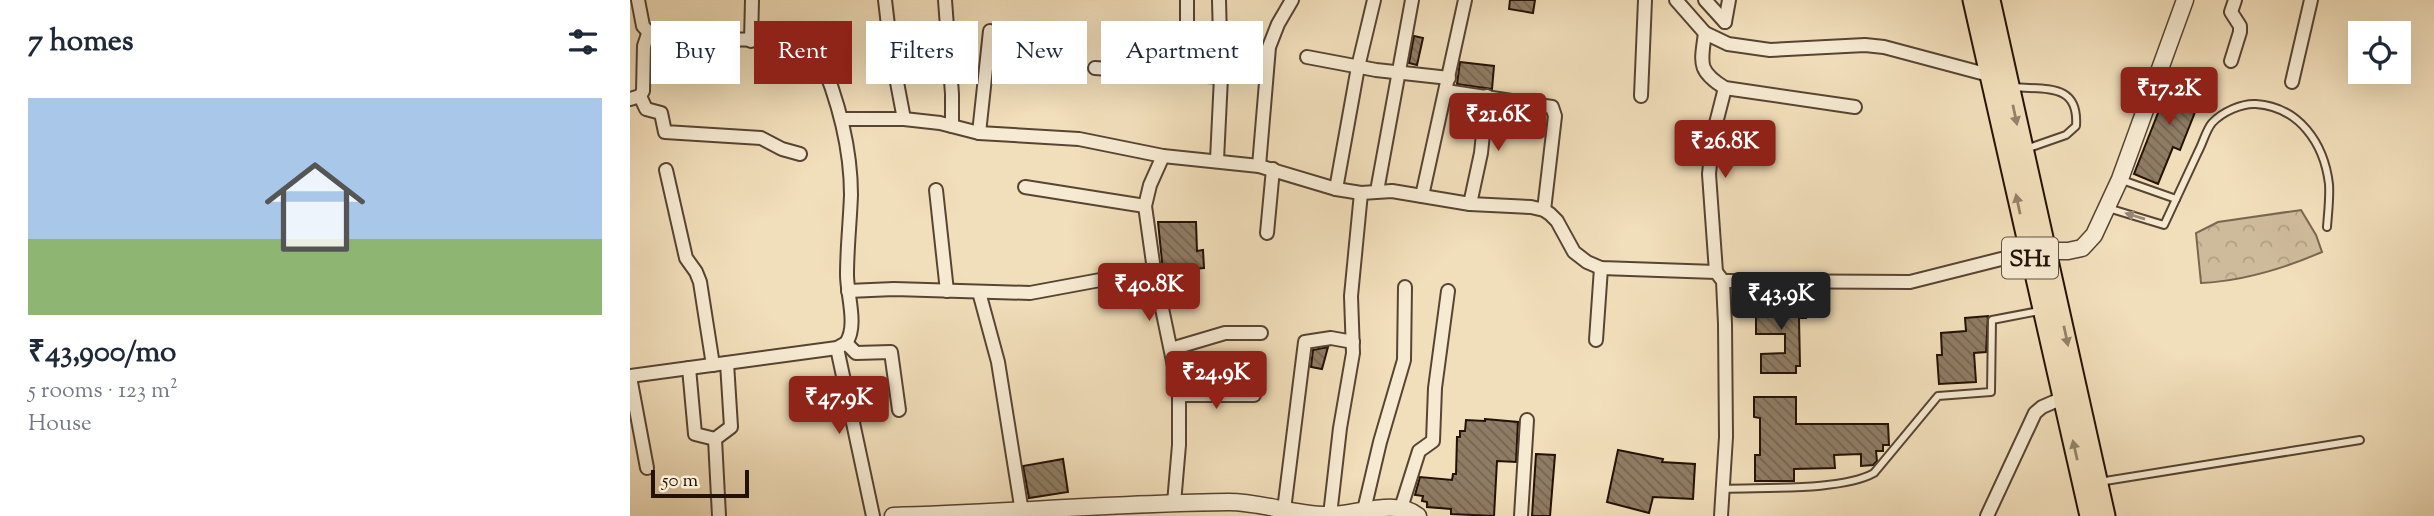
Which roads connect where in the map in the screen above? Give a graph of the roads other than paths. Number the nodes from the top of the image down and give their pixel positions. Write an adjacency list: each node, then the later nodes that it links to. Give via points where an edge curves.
1 (638, 0): 24 (street)
2 (752, 0): 25 (street)
3 (885, 0): 42 (street)
4 (945, 0): 44 (street)
5 (1188, 0): 20 (street)
6 (1219, 0): 21 (street)
7 (1292, 0): 50 (street, via 1269,47)
8 (1374, 0): 28 (street)
9 (1412, 0): 31 (street)
10 (1465, 0): 35 (street)
11 (1645, 0): 39 (street)
12 (1676, 0): 23 (street)
13 (1705, 0): 14 (street, via 1725,22)
14 (1729, 0)
15 (1973, 0): 32 (main road, SH1)
16 (1990, 0): 36 (main road, SH1)
17 (2185, 0): 53 (street)
18 (2235, 0): 27 (street, via 2231,12 2240,32)
19 (2311, 0): 33 (street)
20 (1188, 21)
21 (1220, 21)
22 (990, 31): 45 (street)
23 (1705, 33): 32 (street, via 1748,48 1884,47); 37 (street, via 1703,69 1708,78)
24 (648, 34): 25 (street); 40 (street, via 643,91)
25 (751, 41): 43 (street, via 800,40 813,45)
26 (1307, 57): 28 (street)
27 (2231, 61)
28 (1358, 67): 31 (street); 55 (street)
29 (1095, 68): 30 (street)
30 (1101, 68)
31 (1398, 73): 35 (street); 57 (street)
32 (1989, 75): 67 (main road, SH1, one-way to 32)
33 (2292, 82)
34 (1222, 84): 49 (street)
35 (1448, 85): 38 (street); 59 (street)
36 (2009, 86): 46 (main road, SH1, one-way to 46); 46 (lane, via 2059,91 2073,102 2077,114 2076,126 2066,135)
37 (1725, 88): 41 (street); 70 (street, via 1709,174)
38 (1487, 96): 61 (street); 64 (street, via 1555,111)
39 (1641, 96)
40 (635, 97): 47 (street, via 646,109 661,113 665,132 761,138)
41 (1856, 107)
42 (904, 119): 43 (street); 44 (street)
43 (842, 120): 74 (street, via 850,173)
44 (952, 127): 45 (street)
45 (979, 133): 48 (street, via 1079,139)
46 (2023, 150): 67 (main road, SH1)
47 (800, 154)
48 (1163, 156): 49 (street); 62 (street)
49 (1217, 160): 50 (street)
50 (1259, 166): 51 (street)
51 (1273, 169): 55 (street); 66 (street)
52 (666, 170): 83 (street, via 686,258 700,282)
53 (2120, 179): 60 (lane); 63 (street)
54 (1025, 187): 62 (street)
55 (1336, 189): 58 (street)
56 (936, 190): 72 (street)
57 (1377, 191): 58 (street); 59 (street)
58 (1361, 193): 79 (street, via 1351,296)
59 (1422, 196): 61 (street)
60 (2176, 199): 63 (lane, one-way to 63, via 2164,225); 65 (lane, via 2212,123 2236,108 2268,105 2296,119 2316,142 2329,184)
61 (1470, 204): 64 (street)
62 (1145, 206): 69 (street)
63 (2107, 208): 67 (street, via 2082,248)
64 (1544, 209): 68 (street, via 1557,221 1574,252)
65 (2328, 227)
66 (1267, 233)
67 (2037, 252): 70 (street, via 1910,282); 76 (main road, SH1); 94 (main road, SH1, one-way to 94)
68 (1601, 268): 70 (street); 78 (street)
69 (1154, 270): 75 (street, via 1030,293); 81 (street)
70 (1719, 276): 95 (street, via 1727,437)
71 (1405, 287): 99 (street, via 1404,360)
72 (947, 291): 74 (street); 75 (street)
73 (1448, 291): 97 (street, via 1433,441 1419,451)
74 (848, 292): 80 (street, via 851,329)
75 (979, 292): 100 (street, via 998,362)
76 (2043, 311): 88 (main road, SH1); 95 (lane, via 1992,320 1991,392 1938,396 1874,473 1862,480)
77 (1261, 333): 81 (street, via 1225,333)
78 (1596, 340)
79 (1353, 342): 98 (street, via 1331,338 1305,342); 101 (street)
80 (842, 346): 82 (street); 89 (street, via 856,353 891,352); 103 (street)
81 (1171, 349): 86 (street)
82 (727, 363): 83 (street); 91 (street, via 731,427)
83 (712, 365): 84 (street)
84 (689, 368): 85 (street); 91 (street, via 695,434)
85 (630, 376): 93 (street)
86 (1179, 395): 87 (street); 96 (street)
87 (1254, 395)
88 (2063, 398): 108 (street, via 2035,413); 109 (main road, SH1, one-way to 88)
89 (899, 410)
90 (1527, 420): 106 (street)
91 (715, 439): 102 (street)
92 (2360, 440): 94 (lane)
93 (647, 468)
94 (2098, 482): 110 (main road, SH1)
95 (1724, 489): 107 (street)
96 (1174, 503): 98 (street); 100 (street)
97 (1401, 508): 99 (street); 105 (street)
98 (1284, 510): 101 (street)
99 (1364, 510): 101 (street)
100 (1022, 512): 104 (street)
101 (1330, 515)
102 (719, 516)
103 (873, 516)
104 (893, 516)
105 (1418, 516)
106 (1521, 516)
107 (1721, 516)
108 (1987, 516)
109 (2090, 516)
110 (2105, 516)

